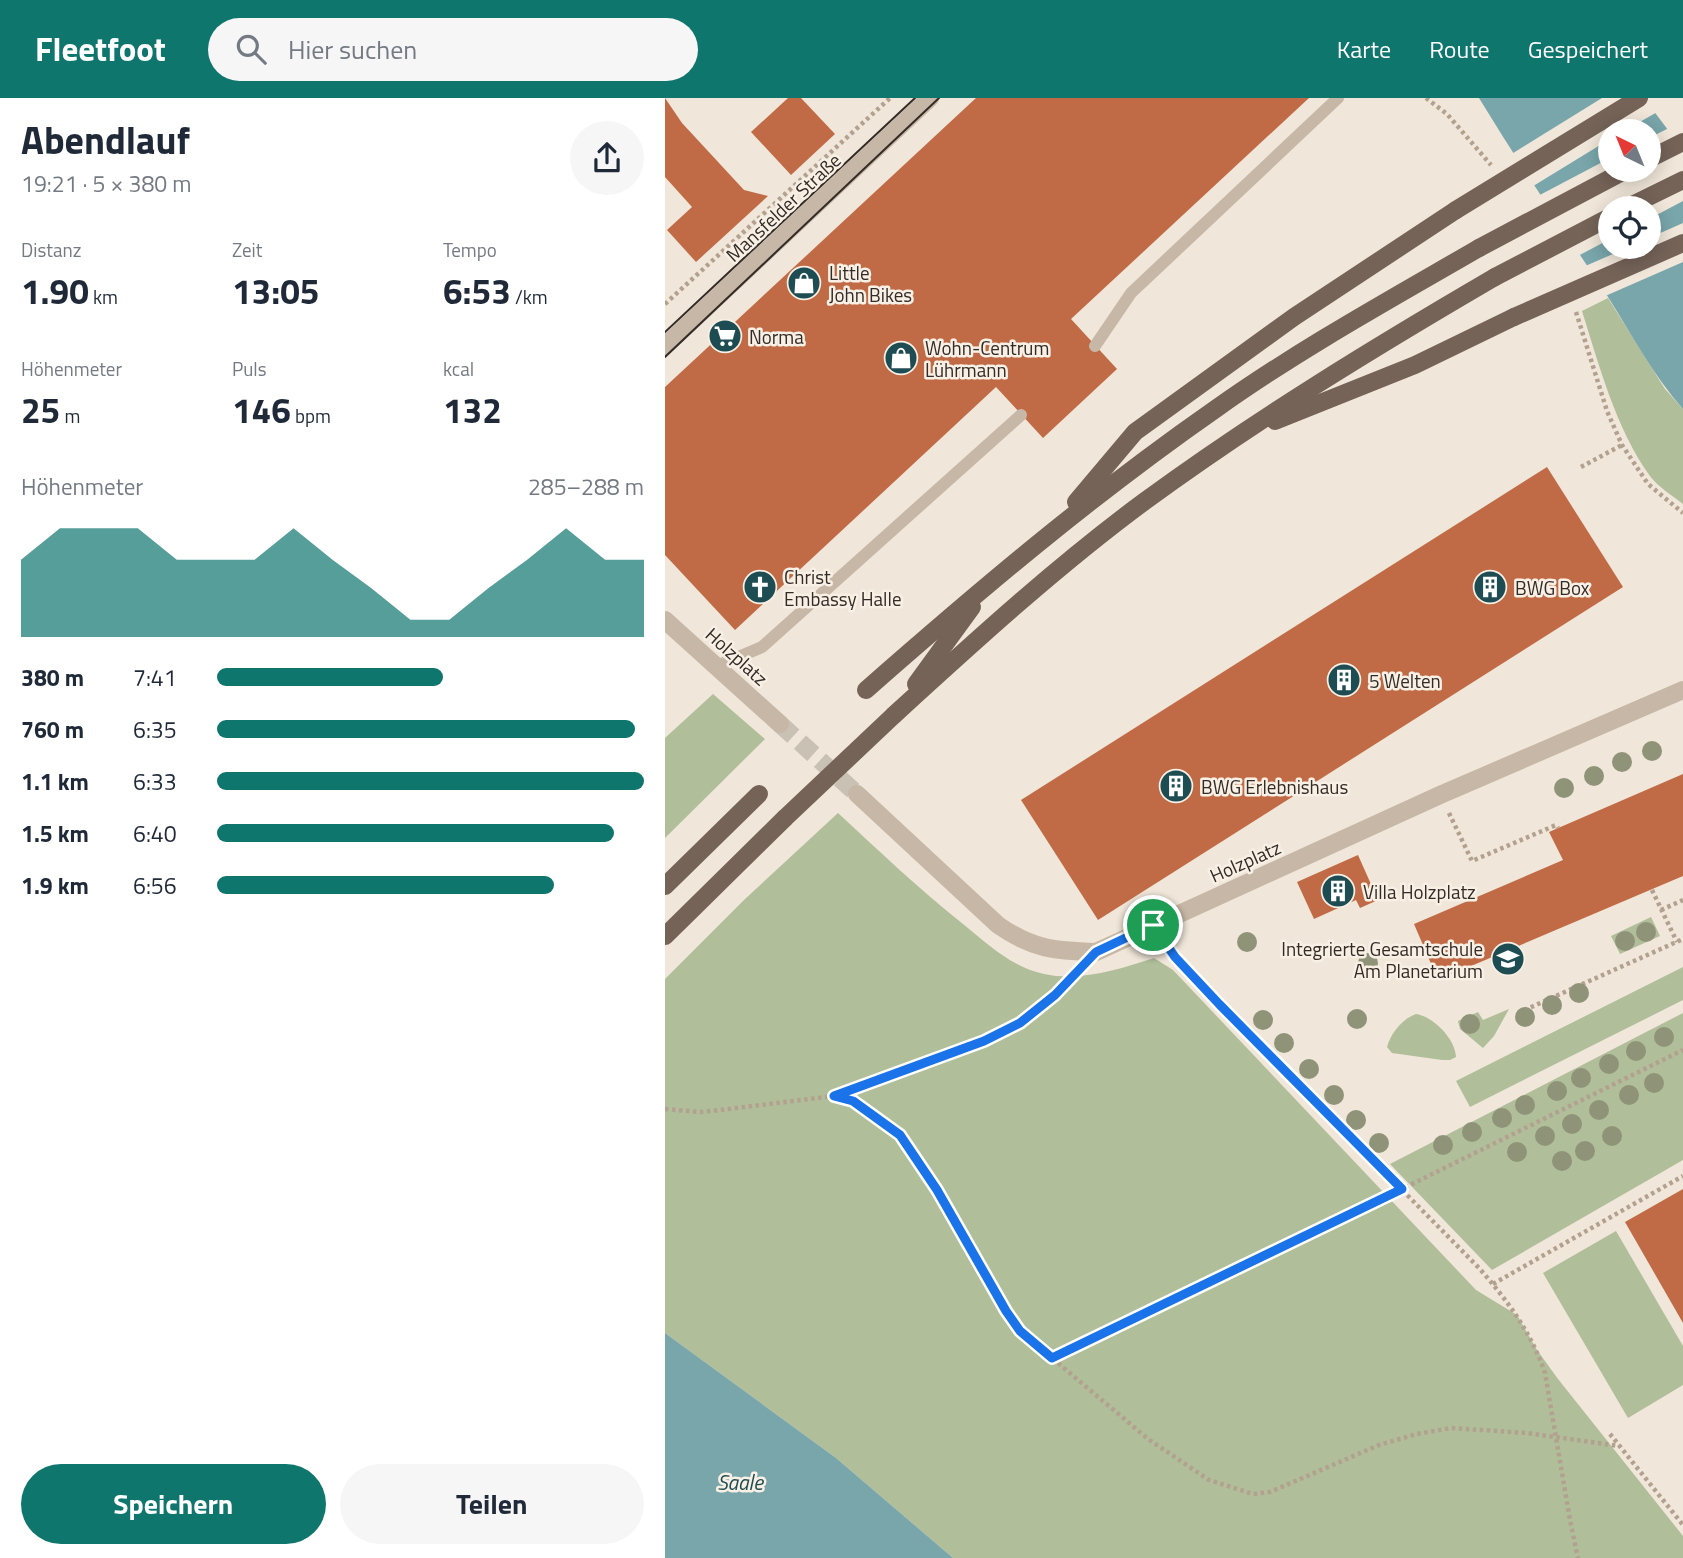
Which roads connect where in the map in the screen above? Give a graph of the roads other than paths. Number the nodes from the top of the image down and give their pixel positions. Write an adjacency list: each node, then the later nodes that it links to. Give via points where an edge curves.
1 (930, 98): 11 (street, Mansfelder Straße)
2 (1338, 98): 12 (lane, via 1131,293)
3 (1639, 98): 15 (main road, bridge, via 1456,210 1294,317 1135,432)
4 (1683, 142): 5 (main road)
5 (1661, 153)
6 (1683, 180): 8 (main road)
7 (1603, 182): 15 (main road, bridge, via 1337,331 1219,406)
8 (1650, 196)
9 (1598, 223): 14 (main road, bridge, via 1400,332)
10 (1683, 243): 14 (main road, bridge, via 1415,365)
11 (665, 346)
12 (1095, 346)
13 (1021, 415): 18 (lane, via 762,647)
14 (1240, 436): 21 (main road, via 1144,502 994,624)
15 (1048, 534): 16 (main road)
16 (992, 580): 19 (main road); 21 (main road)
17 (665, 620): 18 (street, Holzplatz)
18 (717, 666): 22 (street, Holzplatz)
19 (866, 690)
20 (1683, 691): 24 (street, Holzplatz, via 1440,795 1096,952 1020,941)
21 (894, 715): 26 (main road, bridge)
22 (780, 724)
23 (759, 794): 25 (main road)
24 (857, 794)
25 (665, 886)
26 (665, 936)

